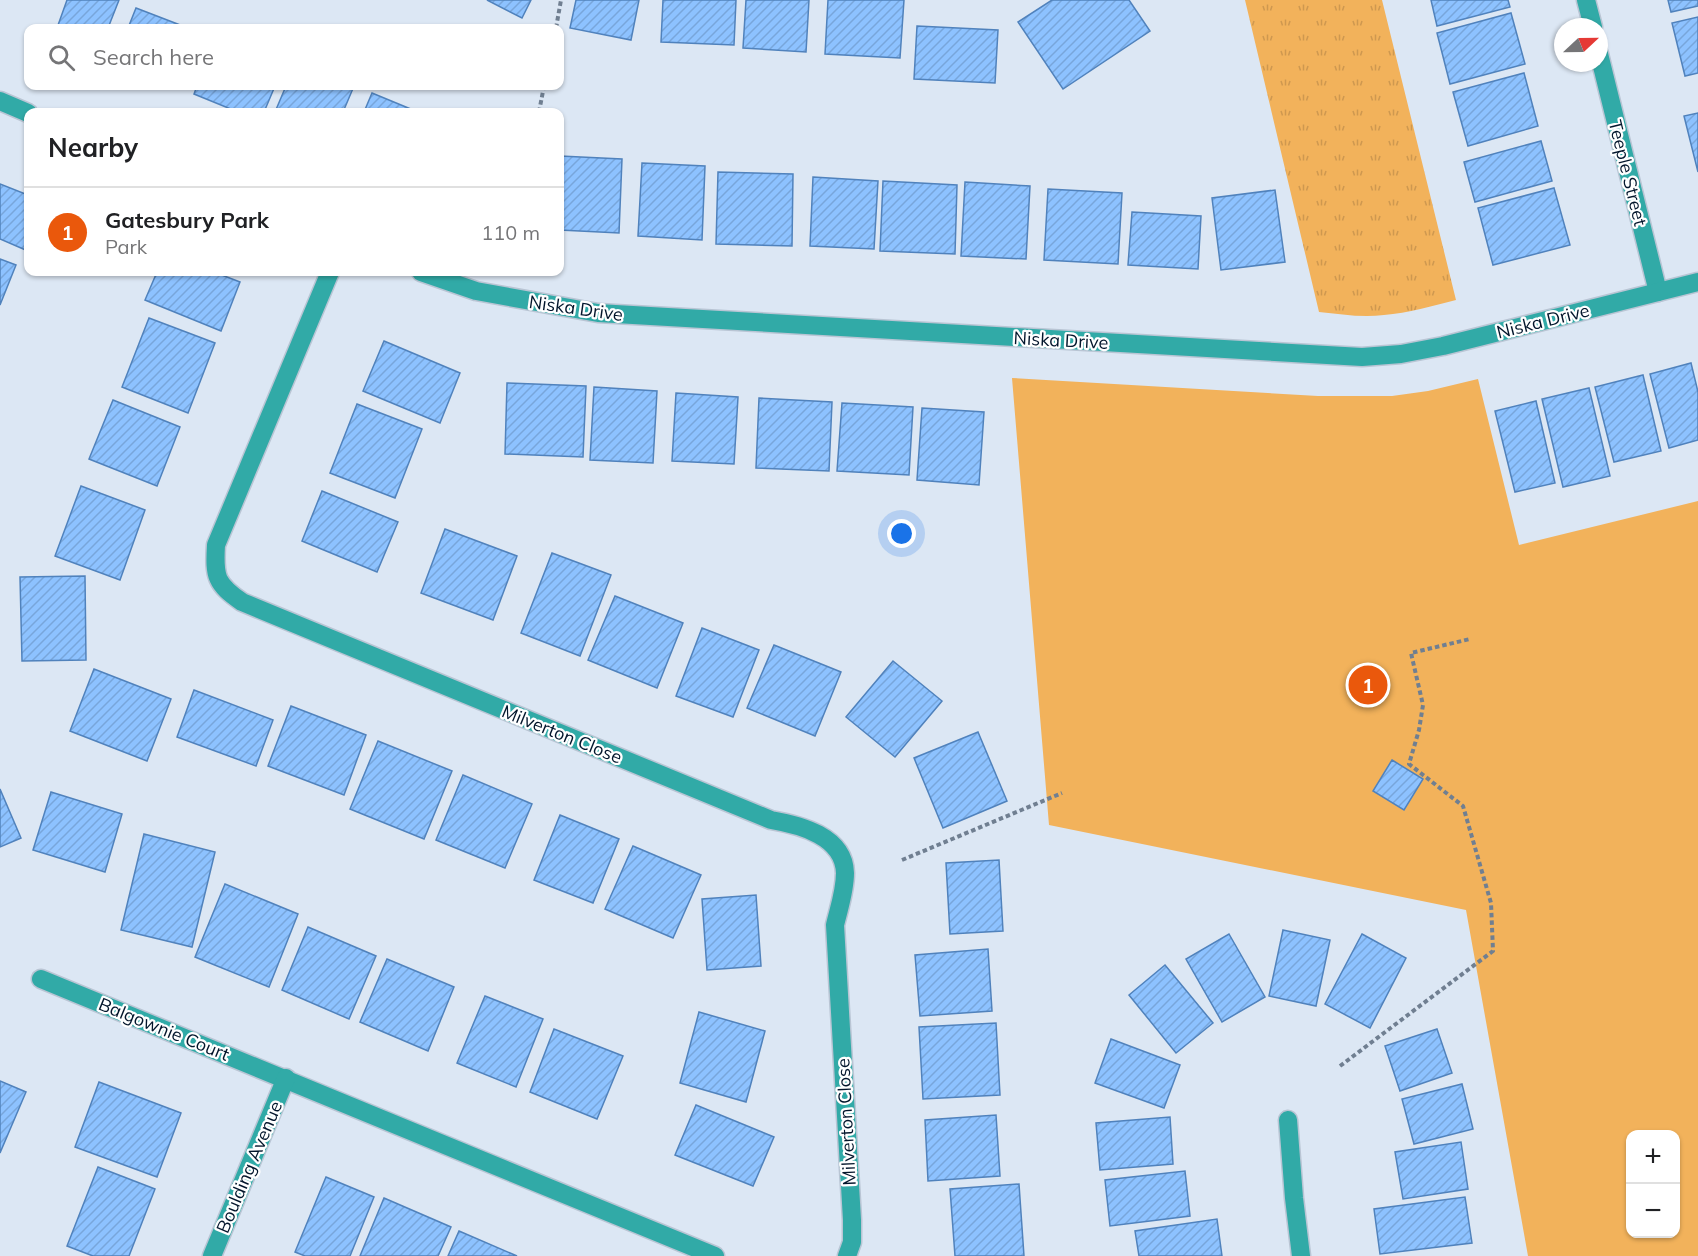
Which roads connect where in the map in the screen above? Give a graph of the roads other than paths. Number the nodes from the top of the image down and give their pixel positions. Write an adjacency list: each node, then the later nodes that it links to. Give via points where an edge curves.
1 (1586, 0): 2 (street)
2 (1591, 18)
3 (1603, 72): 9 (street, Teeple Street)
4 (0, 101): 5 (street)
5 (24, 110)
6 (328, 276): 15 (street, Milverton Close, via 216,545 217,581 242,602 771,820 799,825 819,834 838,851 845,872 835,925 852,1220 852,1242)
7 (433, 276): 9 (street, Niska Drive, via 476,291 598,313 1362,357 1443,346)
8 (1698, 282): 9 (street, Niska Drive)
9 (1658, 292)
10 (41, 979): 11 (street, Balgownie Court)
11 (286, 1078): 13 (street, Boulding Avenue); 14 (street)
12 (1288, 1120): 16 (street)
13 (212, 1256)
14 (715, 1256)
15 (847, 1256)
16 (1301, 1256)

